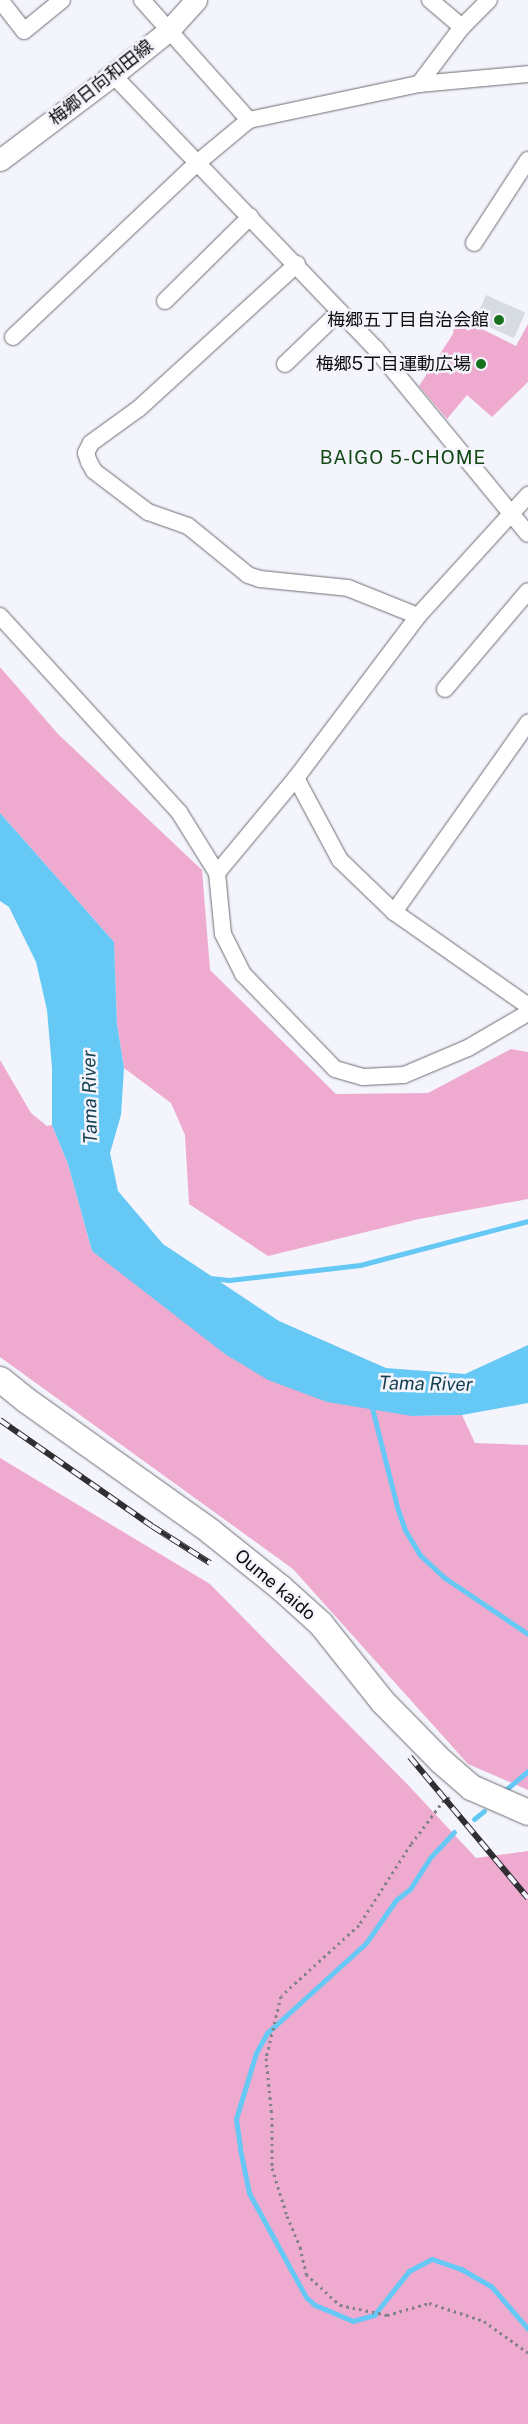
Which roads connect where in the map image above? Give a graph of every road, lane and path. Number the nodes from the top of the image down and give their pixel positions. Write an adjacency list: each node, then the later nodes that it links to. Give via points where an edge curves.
1 (0, 0): 2 (street, via 24,31)
2 (62, 0)
3 (142, 0): 8 (street)
4 (196, 0): 8 (main road, 梅郷日向和田線)
5 (430, 0): 7 (street)
6 (489, 0): 7 (street)
7 (462, 27): 11 (street)
8 (168, 31): 10 (main road, 梅郷日向和田線); 12 (street)
9 (528, 74): 11 (street)
10 (113, 75): 13 (main road, 梅郷日向和田線); 15 (street)
11 (419, 84): 12 (street)
12 (249, 120): 15 (street)
13 (0, 160)
14 (528, 160): 17 (street)
15 (196, 164): 16 (street); 21 (street)
16 (250, 217): 18 (street); 19 (street)
17 (474, 243)
18 (297, 264): 20 (street); 28 (street, via 138,409 91,443 86,453 89,462 94,471 148,512 188,526 248,575 348,588)
19 (165, 301)
20 (340, 311): 22 (street); 24 (street, via 376,349)
21 (13, 337)
22 (285, 364)
23 (528, 495): 24 (street)
24 (511, 515): 25 (street); 28 (street)
25 (528, 534)
26 (528, 591): 29 (street)
27 (0, 616): 32 (street, via 179,812)
28 (418, 616): 31 (street)
29 (446, 689)
30 (528, 723): 33 (street)
31 (296, 778): 32 (street); 33 (street, via 340,860)
32 (217, 873): 35 (street, via 223,934 243,974 335,1069 363,1077 404,1075 468,1048)
33 (394, 912): 34 (street)
34 (528, 1006)
35 (528, 1014)
36 (0, 1379): 37 (highway, Oume kaido, via 210,1531 280,1586 320,1623 382,1701 441,1761)
37 (471, 1786): 38 (highway, Oume kaido); 39 (path, via 444,1800 411,1844 360,1925 281,1996 266,2058 272,2117 272,2168 300,2247 306,2274 340,2305 387,2315 429,2303 484,2321)
38 (528, 1812)
39 (528, 2353)

